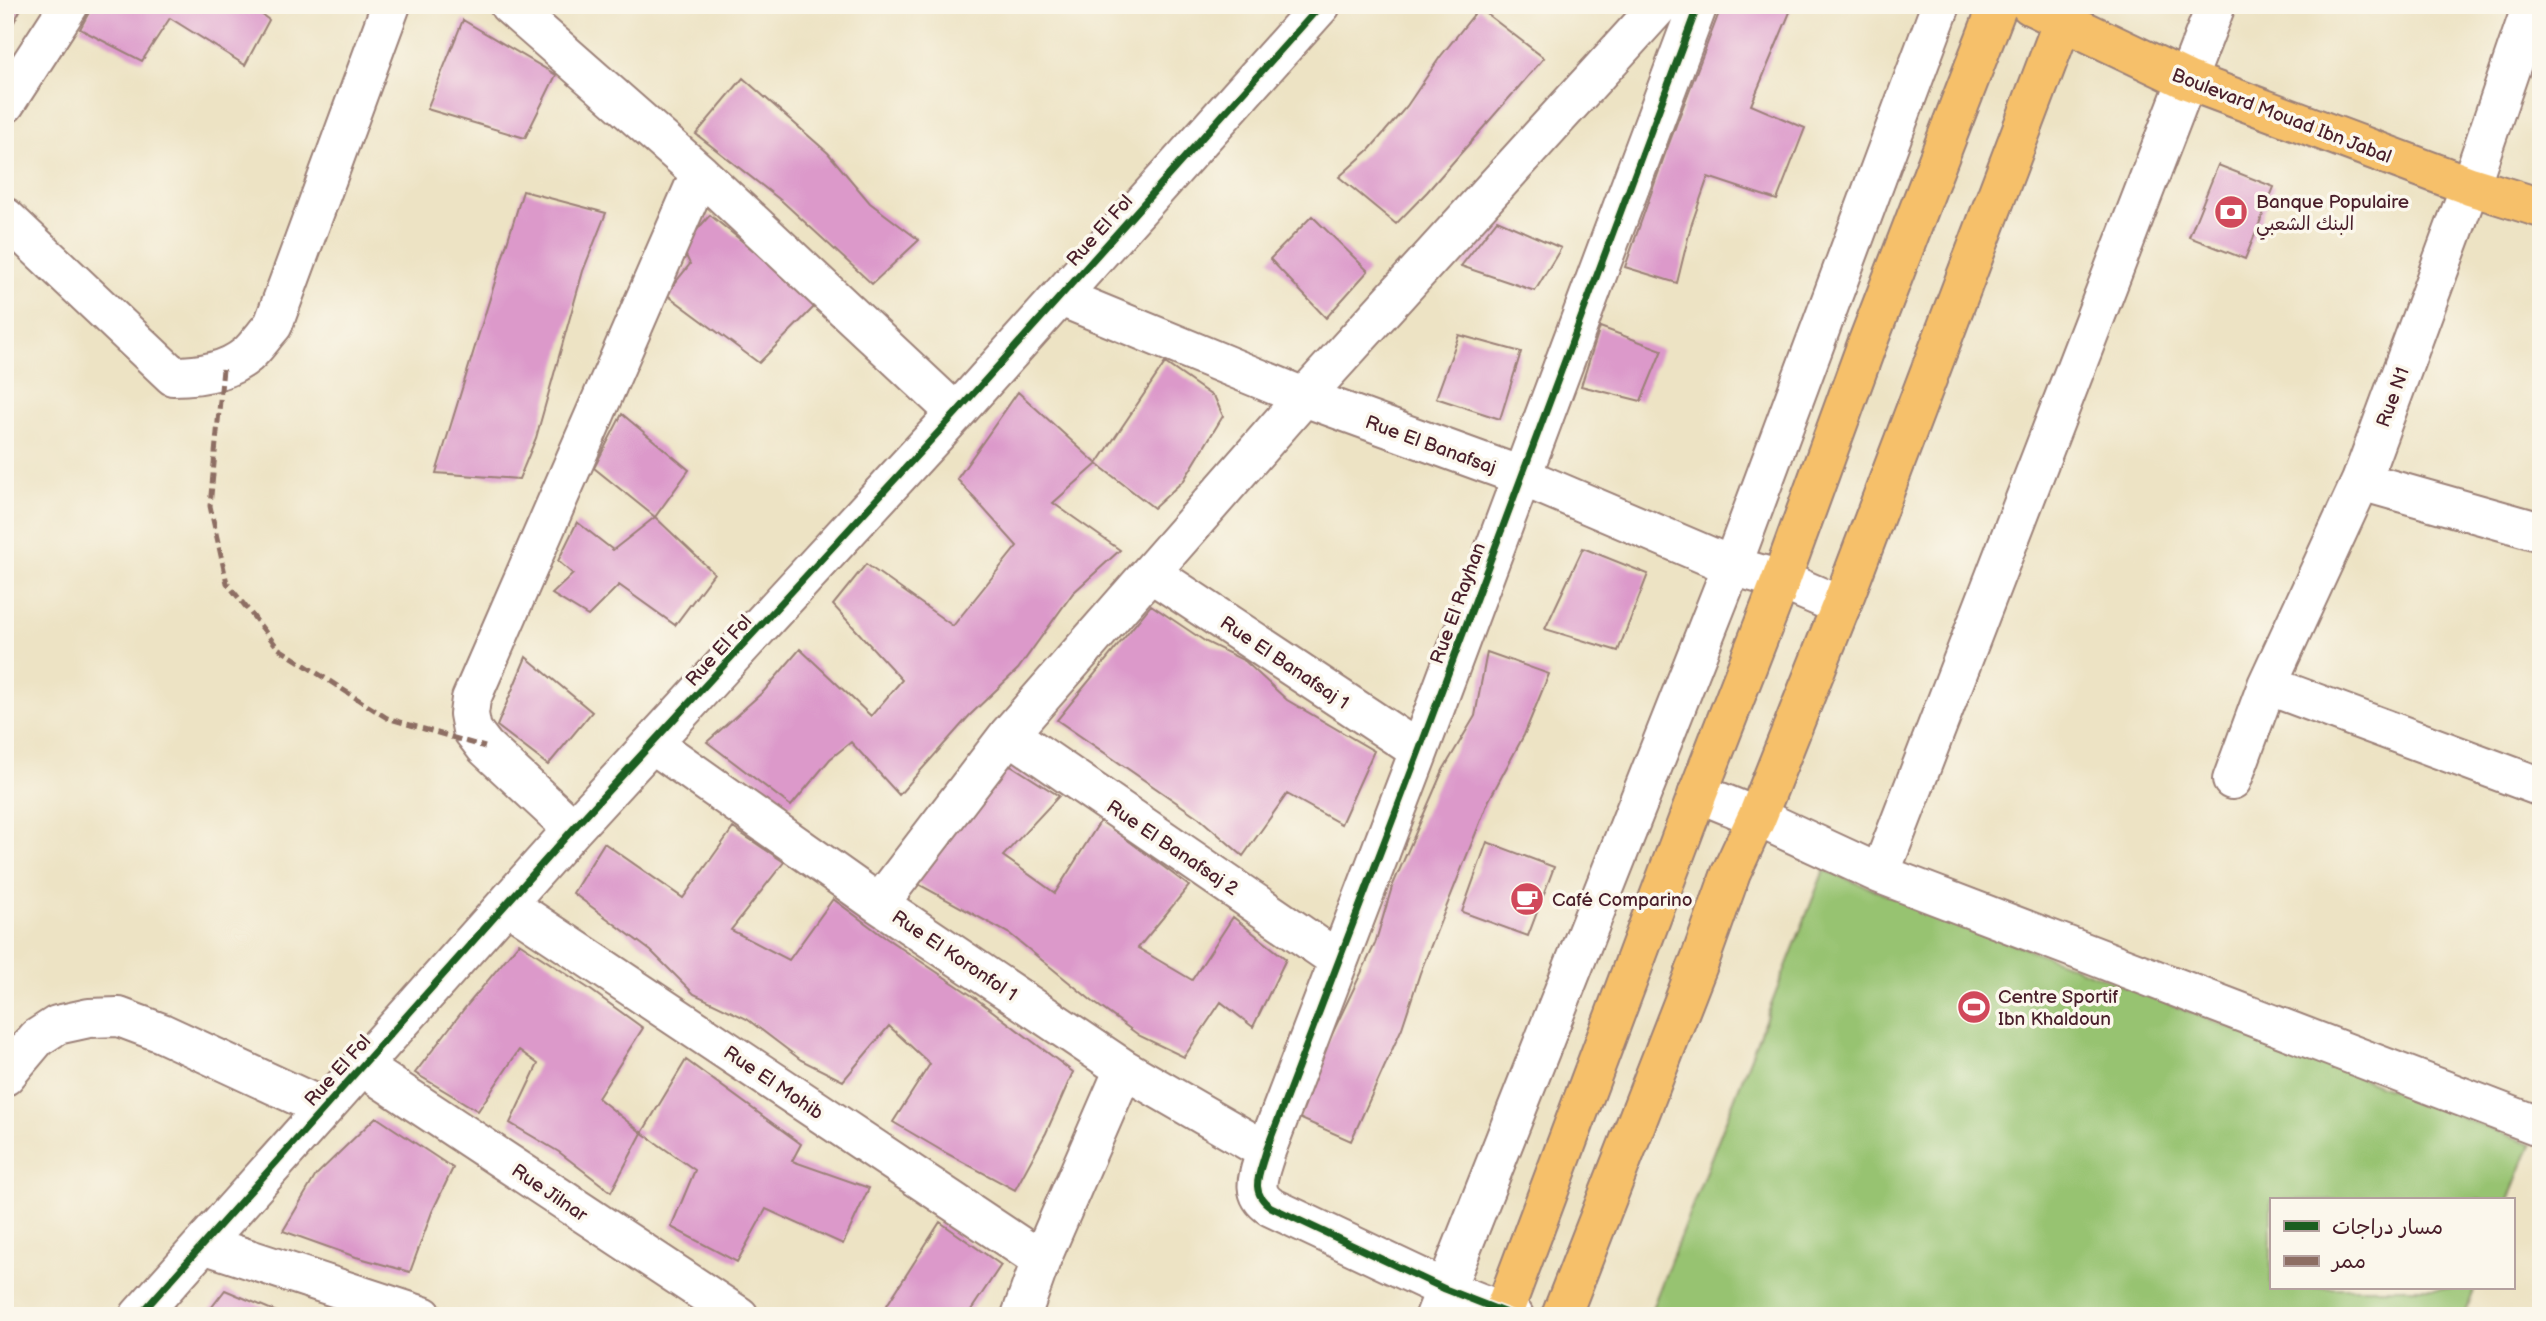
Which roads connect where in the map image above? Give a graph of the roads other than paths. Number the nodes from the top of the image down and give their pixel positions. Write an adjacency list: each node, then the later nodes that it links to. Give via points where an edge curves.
1 (69, 5): 13 (street)
2 (391, 5): 17 (street, via 272,325 247,355 223,369 173,376)
3 (509, 5): 14 (street)
4 (1321, 5): 18 (street, Rue El Fol)
5 (1660, 5): 19 (street)
6 (1698, 5): 21 (street, Rue El Rayhan)
7 (1941, 5): 24 (street)
8 (1998, 5): 26 (main road)
9 (2216, 5): 12 (street)
10 (2532, 5): 15 (street, Rue N1)
11 (2054, 11): 12 (main road, Boulevard Mouad Ibn Jabal); 27 (main road)
12 (2187, 80): 15 (main road, Boulevard Mouad Ibn Jabal); 37 (street)
13 (5, 104)
14 (700, 173): 20 (street); 36 (street, via 471,699 472,730 485,747)
15 (2470, 186): 16 (main road, Boulevard Mouad Ibn Jabal); 22 (street, Rue N1)
16 (2541, 208)
17 (5, 217)
18 (1061, 297): 19 (street, Rue El Banafsaj); 20 (street, Rue El Fol)
19 (1304, 397): 21 (street, Rue El Banafsaj); 25 (street)
20 (956, 413): 30 (street, Rue El Fol)
21 (1521, 476): 24 (street, Rue El Banafsaj); 31 (street, Rue El Rayhan)
22 (2361, 481): 23 (street); 28 (street, Rue N1)
23 (2541, 532)
24 (1732, 566): 26 (street, Rue El Banafsaj); 49 (street)
25 (1151, 573): 29 (street); 31 (street, Rue El Banafsaj 1)
26 (1781, 580): 27 (street, Rue El Banafsaj); 34 (main road)
27 (1841, 606): 35 (main road)
28 (2267, 685): 32 (street, Rue N1); 33 (street)
29 (1009, 734): 39 (street); 40 (street, Rue El Banafsaj 2)
30 (653, 744): 36 (street, Rue El Fol); 39 (street, Rue El Koronfol 1)
31 (1419, 751): 40 (street, Rue El Rayhan)
32 (2232, 780)
33 (2541, 787)
34 (1698, 793): 35 (street); 50 (main road)
35 (1757, 817): 37 (street); 55 (main road, via 1731,873)
36 (573, 829): 38 (street, Rue El Fol)
37 (1880, 874): 45 (street)
38 (507, 904): 41 (street, Rue El Fol); 48 (street, Rue El Mohib)
39 (879, 904): 42 (street, Rue El Koronfol 1)
40 (1338, 960): 46 (street, Rue El Rayhan)
41 (361, 1066): 44 (street, Rue El Fol); 53 (street, Rue Jilnar)
42 (1124, 1069): 46 (street, Rue El Koronfol 1); 48 (street)
43 (5, 1076): 44 (street, via 37,1038 57,1025 119,1017)
44 (324, 1108): 47 (street, Rue El Fol)
45 (2541, 1127)
46 (1266, 1151): 49 (street, Rue El Rayhan, via 1257,1187 1259,1196 1271,1207)
47 (202, 1244): 51 (street, Rue El Fol); 52 (street)
48 (1041, 1259): 54 (street)
49 (1440, 1302): 50 (street)
50 (1506, 1314)
51 (139, 1316)
52 (423, 1316)
53 (739, 1316)
54 (1021, 1316)
55 (1561, 1316)

